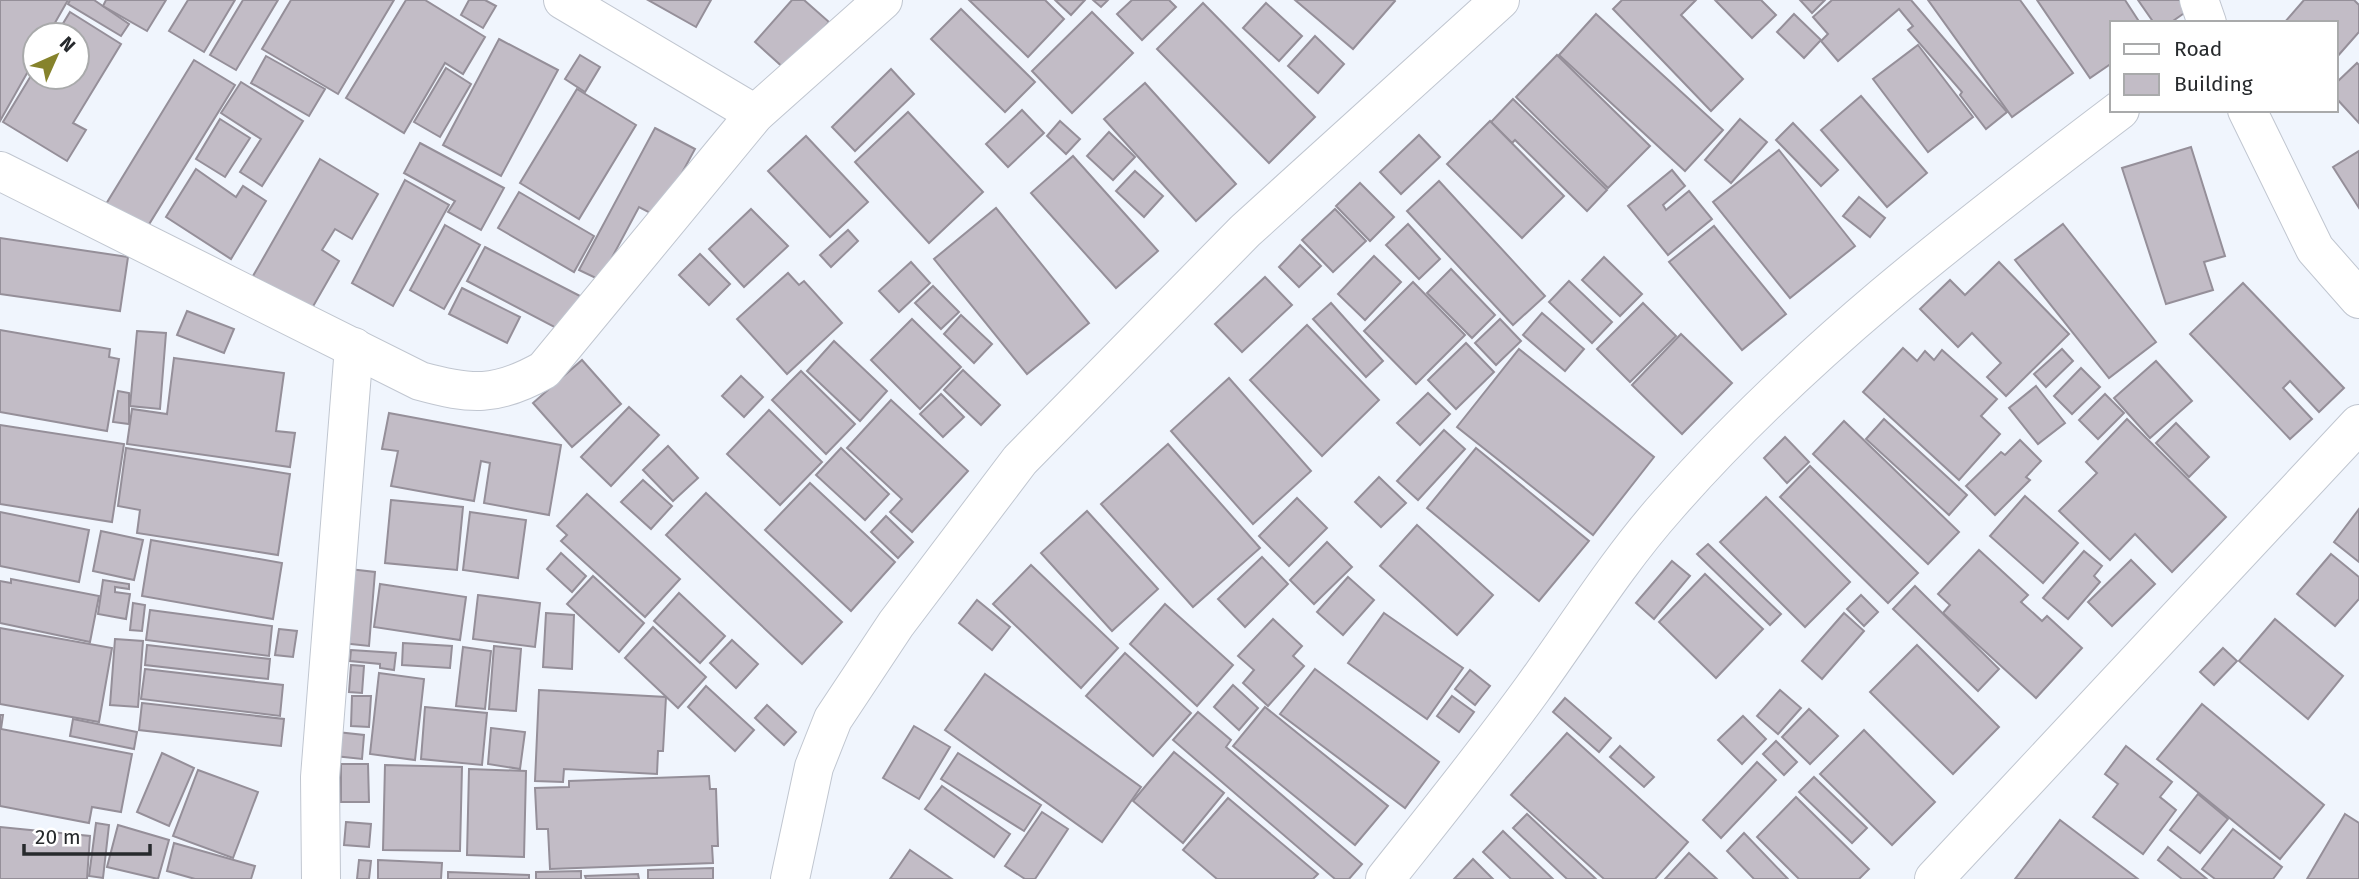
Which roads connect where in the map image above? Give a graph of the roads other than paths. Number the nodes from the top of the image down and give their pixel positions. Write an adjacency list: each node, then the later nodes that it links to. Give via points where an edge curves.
1 (563, 0): 8 (street)
2 (883, 0): 8 (street)
3 (1500, 0): 14 (street, via 1245,231 1020,460 896,624 833,719 814,767)
4 (2199, 0): 5 (street)
5 (2206, 21)
6 (2117, 112): 15 (street, via 1847,326 1724,443 1665,508 1500,734)
7 (2248, 112): 10 (street, via 2315,249)
8 (755, 114): 11 (street, via 544,370 522,383 488,393 458,391 420,381)
9 (0, 172): 11 (street)
10 (2359, 299)
11 (354, 347): 13 (street, via 320,777)
12 (2359, 424): 16 (street)
13 (321, 879)
14 (790, 879)
15 (1385, 879)
16 (1934, 879)

